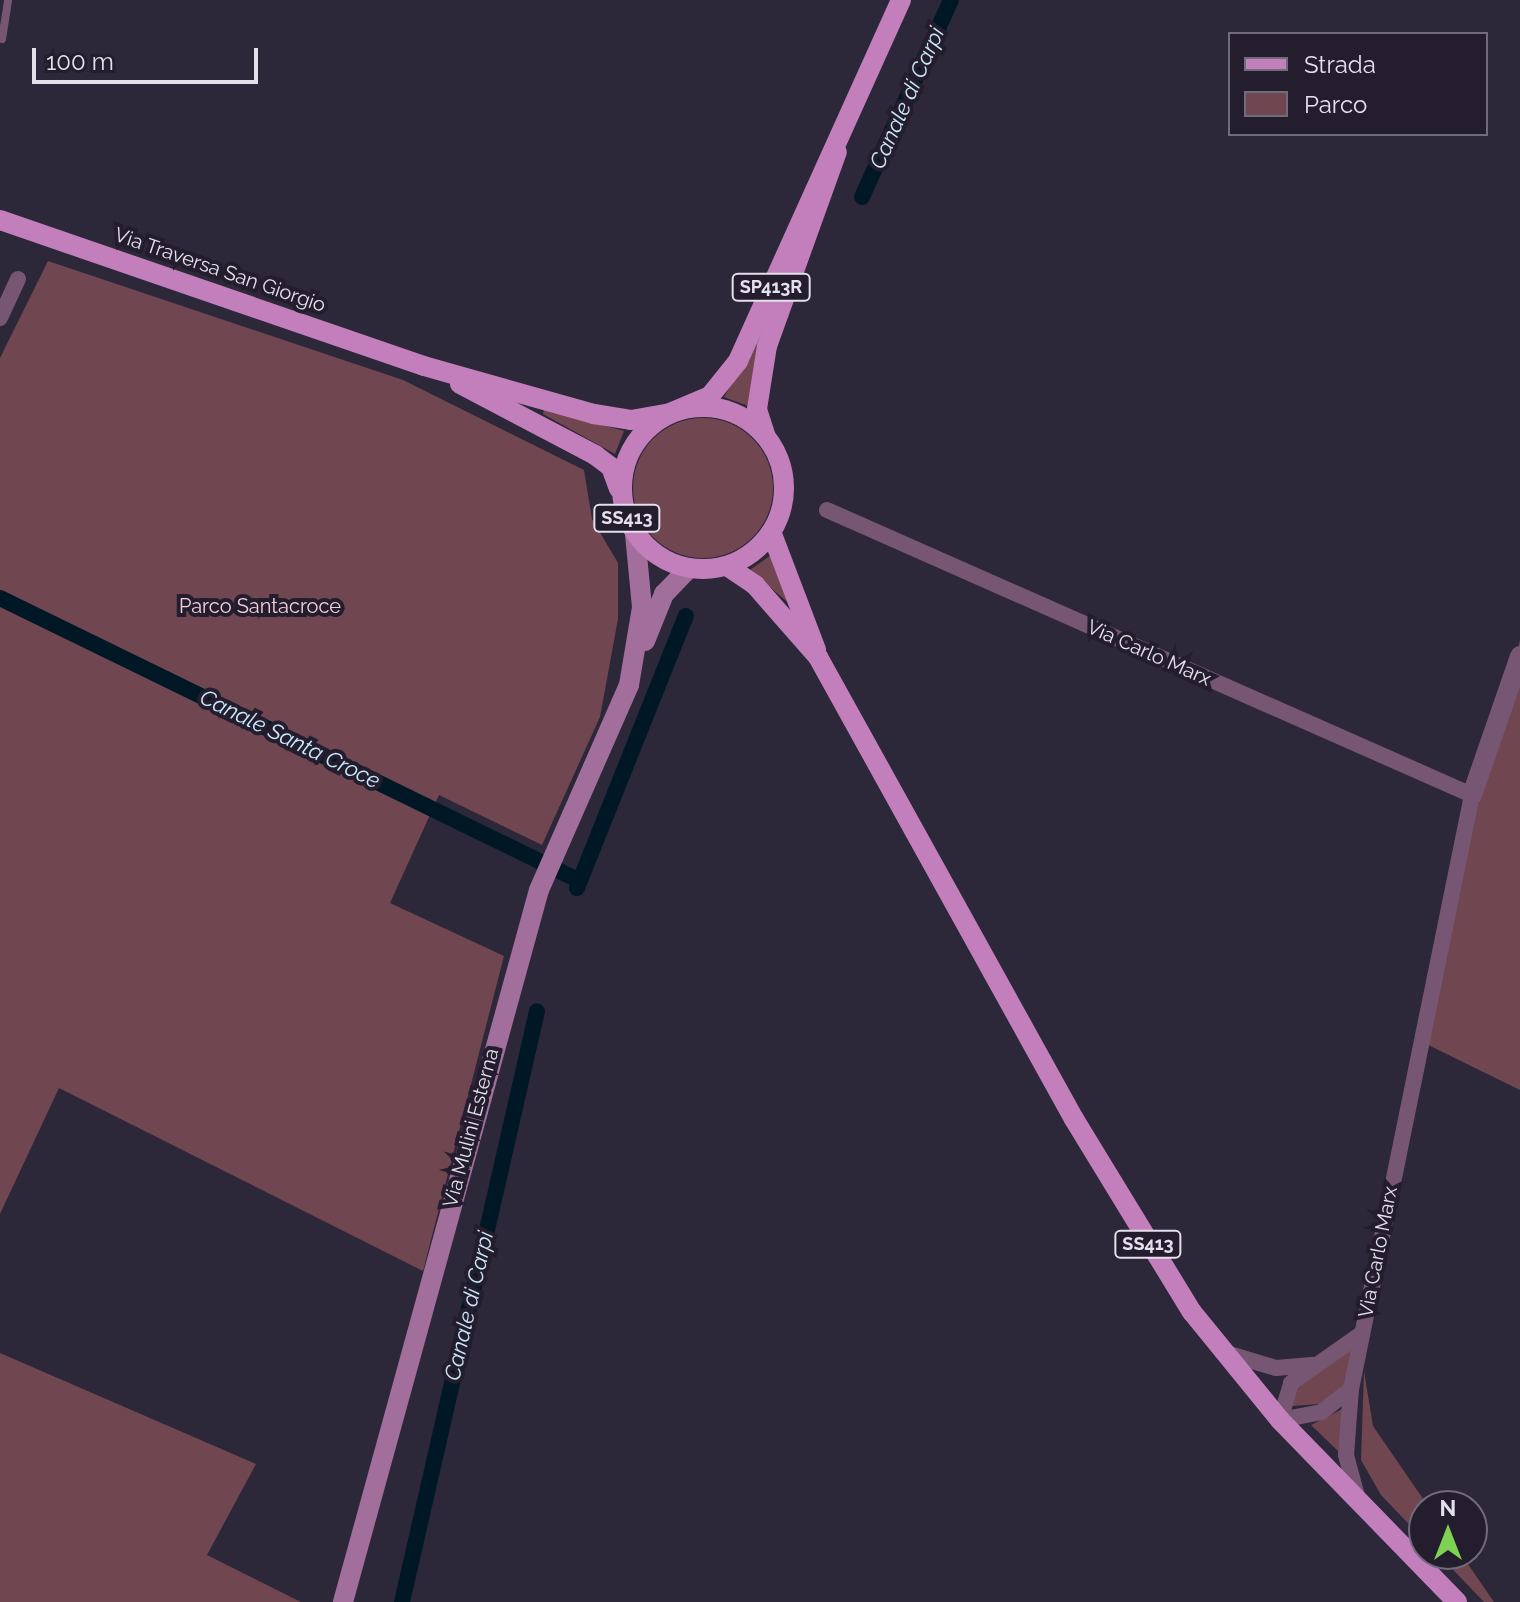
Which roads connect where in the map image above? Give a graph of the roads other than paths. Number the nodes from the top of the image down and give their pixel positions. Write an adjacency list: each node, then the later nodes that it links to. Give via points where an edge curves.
1 (8, 0): 3 (lane)
2 (901, 0): 4 (main road, SP413R)
3 (2, 39)
4 (841, 133): 9 (main road, SP413R, via 738,361 710,396); 10 (main road, SP413R, via 765,357 757,409)
5 (0, 220): 8 (main road, Via Traversa San Giorgio / SS413)
6 (18, 279): 7 (street)
7 (0, 318)
8 (424, 366): 9 (main road, Via Traversa San Giorgio / SS413, via 594,414 631,420); 11 (main road, Via Traversa San Giorgio / SS413, via 595,455 611,467)
9 (670, 413): 10 (main road, SS413, via 690,407 732,411); 11 (main road, SS413, via 635,443)
10 (766, 437): 14 (main road, via 784,485)
11 (622, 501): 13 (main road, SS413)
12 (827, 510): 20 (street, Via Carlo Marx)
13 (635, 534): 16 (main road, SS413, via 668,562); 19 (main road, Via Mulini Esterna, via 643,568)
14 (772, 534): 15 (main road); 18 (main road, SS413)
15 (727, 566): 16 (main road); 18 (main road, SS413, via 755,585)
16 (688, 569): 19 (main road, Via Mulini Esterna, via 664,594)
17 (1520, 656): 20 (street, Via Carlo Marx)
18 (818, 657): 22 (main road, SS413, via 1074,1119)
19 (634, 666): 27 (main road, Via Mulini Esterna, via 539,890)
20 (1472, 795): 21 (street, Via Carlo Marx)
21 (1361, 1334): 23 (street, Via Carlo Marx); 24 (street, Via Carlo Marx)
22 (1222, 1351): 23 (street, via 1276,1368); 25 (main road, SS413)
23 (1318, 1365): 25 (street, Via Carlo Marx, via 1291,1383)
24 (1351, 1389): 25 (street, via 1322,1412); 26 (street, Via Carlo Marx, via 1346,1455)
25 (1280, 1420): 26 (main road, SS413)
26 (1359, 1502): 28 (main road, SS413)
27 (343, 1602)
28 (1457, 1602)

